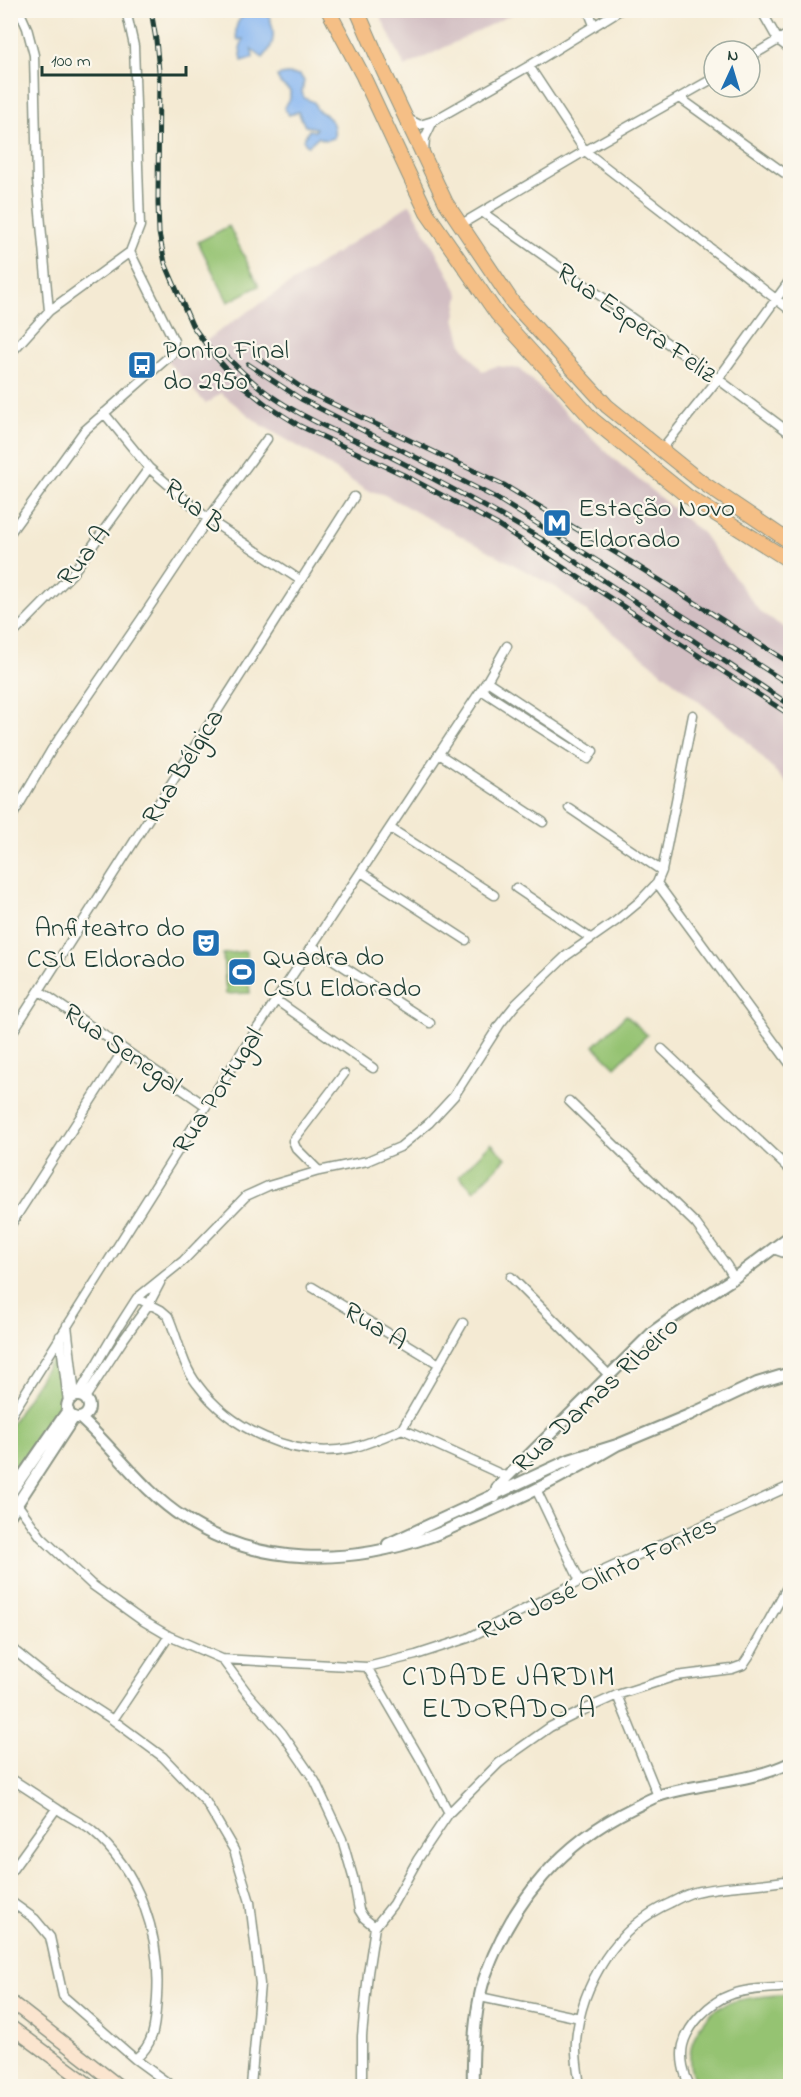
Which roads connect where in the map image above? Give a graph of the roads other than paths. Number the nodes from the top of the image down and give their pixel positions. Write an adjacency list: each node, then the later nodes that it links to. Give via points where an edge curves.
1 (19, 10): 27 (street, via 34,55 37,181)
2 (126, 10): 23 (street, via 134,46 140,226)
3 (328, 10): 39 (highway, via 427,213 498,315 593,420 687,496)
4 (357, 10): 16 (highway)
5 (588, 10): 8 (street)
6 (620, 10): 8 (street)
7 (761, 10): 10 (street)
8 (594, 25): 13 (street)
9 (790, 33): 10 (street)
10 (778, 40): 11 (street); 12 (street)
11 (790, 49)
12 (762, 50)
13 (529, 66): 17 (street); 18 (street)
14 (702, 85): 15 (street)
15 (680, 98): 18 (street); 20 (street)
16 (405, 118): 17 (street, via 420,125); 19 (highway)
17 (433, 121): 19 (street, via 425,138)
18 (585, 151): 21 (street); 25 (street)
19 (424, 156): 22 (highway)
20 (790, 177)
21 (482, 212): 22 (street); 29 (street, Rua Espera Feliz)
22 (460, 225): 33 (highway, via 513,303 607,406)
23 (130, 252): 27 (street); 30 (street, via 174,341 172,354)
24 (790, 280): 25 (street)
25 (777, 301): 26 (street); 29 (street)
26 (790, 310)
27 (49, 311): 28 (street)
28 (10, 354)
29 (718, 379): 31 (street, Rua Espera Feliz); 33 (street)
30 (105, 413): 34 (street, Rua B); 37 (street, via 84,431)
31 (790, 433)
32 (267, 439): 36 (street)
33 (661, 450): 38 (highway)
34 (149, 468): 36 (street, Rua B); 41 (street, Rua A, via 72,574)
35 (354, 497): 40 (street, Rua Bélgica)
36 (208, 519): 40 (street, Rua B); 48 (street, via 52,749)
37 (10, 533)
38 (790, 542)
39 (790, 561)
40 (300, 579): 59 (street, Rua Bélgica)
41 (10, 637)
42 (507, 646): 43 (street, Rua Portugal)
43 (487, 681): 44 (street, Rua Portugal); 44 (street, via 593,751 588,759)
44 (481, 690): 46 (street, Rua Portugal)
45 (693, 715): 51 (street)
46 (439, 754): 49 (street); 50 (street, Rua Portugal)
47 (570, 808): 51 (street)
48 (10, 820)
49 (543, 822)
50 (390, 828): 52 (street, Rua Portugal); 55 (street)
51 (662, 871): 53 (street)
52 (361, 872): 57 (street); 58 (street, Rua Portugal)
53 (657, 883): 56 (street, via 616,921); 65 (street)
54 (516, 888): 56 (street)
55 (494, 895)
56 (590, 938): 71 (street, via 516,1004 454,1095 429,1123 400,1147 367,1161)
57 (466, 940)
58 (312, 946): 60 (street, Rua Portugal); 61 (street)
59 (40, 991): 62 (street, Rua Bélgica); 63 (street, Rua Senegal)
60 (276, 1000): 66 (street); 69 (street, Rua Portugal)
61 (430, 1023)
62 (10, 1036)
63 (124, 1049): 69 (street, Rua Senegal); 72 (street)
64 (662, 1049): 70 (street)
65 (790, 1064)
66 (373, 1068)
67 (344, 1074): 71 (street, via 293,1142)
68 (569, 1101): 77 (street, via 696,1224)
69 (206, 1106): 83 (street, Rua Portugal)
70 (790, 1170)
71 (319, 1171): 78 (street, via 246,1196)
72 (10, 1226)
73 (790, 1236): 74 (street, Rua Damas Ribeiro)
74 (773, 1249): 75 (street); 77 (street, Rua Damas Ribeiro)
75 (790, 1255)
76 (511, 1277): 87 (street)
77 (734, 1278): 87 (street, Rua Damas Ribeiro, via 654,1331)
78 (160, 1281): 80 (street); 81 (street)
79 (312, 1287): 85 (street, Rua A)
80 (137, 1298): 81 (street); 88 (street)
81 (149, 1304): 88 (street); 90 (street, via 168,1316 195,1383 214,1404 262,1437 293,1447 321,1450 350,1448)
82 (463, 1323): 85 (street, Rua A)
83 (67, 1325): 84 (street, Rua Portugal); 88 (street)
84 (60, 1336): 88 (street); 89 (street, Rua Portugal)
85 (439, 1364): 90 (street, Rua A)
86 (790, 1373): 91 (street, via 757,1383)
87 (609, 1375): 93 (street, Rua Damas Ribeiro)
88 (77, 1405): 96 (street); 98 (street); 101 (street, via 136,1479 186,1520 214,1535 271,1554 341,1557)
89 (10, 1417)
90 (402, 1429): 93 (street)
91 (617, 1445): 92 (street); 95 (street)
92 (569, 1460): 95 (street, via 540,1480); 97 (street)
93 (507, 1477): 97 (street, Rua Damas Ribeiro)
94 (790, 1486): 102 (street, Rua José Olinto Fontes)
95 (536, 1489): 100 (street); 102 (street)
96 (10, 1494)
97 (495, 1495): 100 (street, via 491,1506); 101 (street)
98 (18, 1505): 99 (street); 104 (street, via 41,1537 90,1584)
99 (10, 1515)
100 (468, 1520): 101 (street, via 431,1537)
101 (373, 1552)
102 (580, 1581): 107 (street, Rua José Olinto Fontes, via 468,1638)
103 (790, 1582): 108 (street, via 743,1665 676,1676)
104 (169, 1636): 106 (street); 109 (street)
105 (10, 1647): 109 (street, via 46,1677)
106 (222, 1659): 107 (street, Rua José Olinto Fontes); 118 (street, via 315,1781 342,1839 359,1910)
107 (367, 1667): 114 (street)
108 (617, 1695): 112 (street); 114 (street, via 550,1728 499,1763)
109 (113, 1720): 128 (street, via 163,1757 206,1802 234,1850 250,1902 260,1984)
110 (790, 1763): 112 (street)
111 (10, 1778): 113 (street)
112 (658, 1796): 120 (street, via 610,1819 560,1856 503,1934)
113 (56, 1809): 115 (street); 124 (street, via 90,1830 121,1864 134,1881 152,1927 158,1968 153,2032 150,2044)
114 (449, 1813): 118 (street)
115 (10, 1873)
116 (790, 1880): 122 (street, via 694,1892 656,1909 633,1926 605,1959)
117 (10, 1901): 124 (street, via 50,1936 63,1996)
118 (375, 1927): 129 (street, via 362,2036)
119 (790, 1987): 132 (street, via 732,1994 717,2001 696,2020 683,2045 684,2075)
120 (480, 1996): 122 (street); 130 (street)
121 (10, 2001): 126 (main road)
122 (580, 2018): 131 (street, via 576,2042)
123 (10, 2026): 125 (main road)
124 (135, 2059): 127 (street)
125 (91, 2086)
126 (119, 2086)
127 (171, 2086)
128 (251, 2086)
129 (362, 2086)
130 (473, 2086)
131 (580, 2086)
132 (690, 2086)

